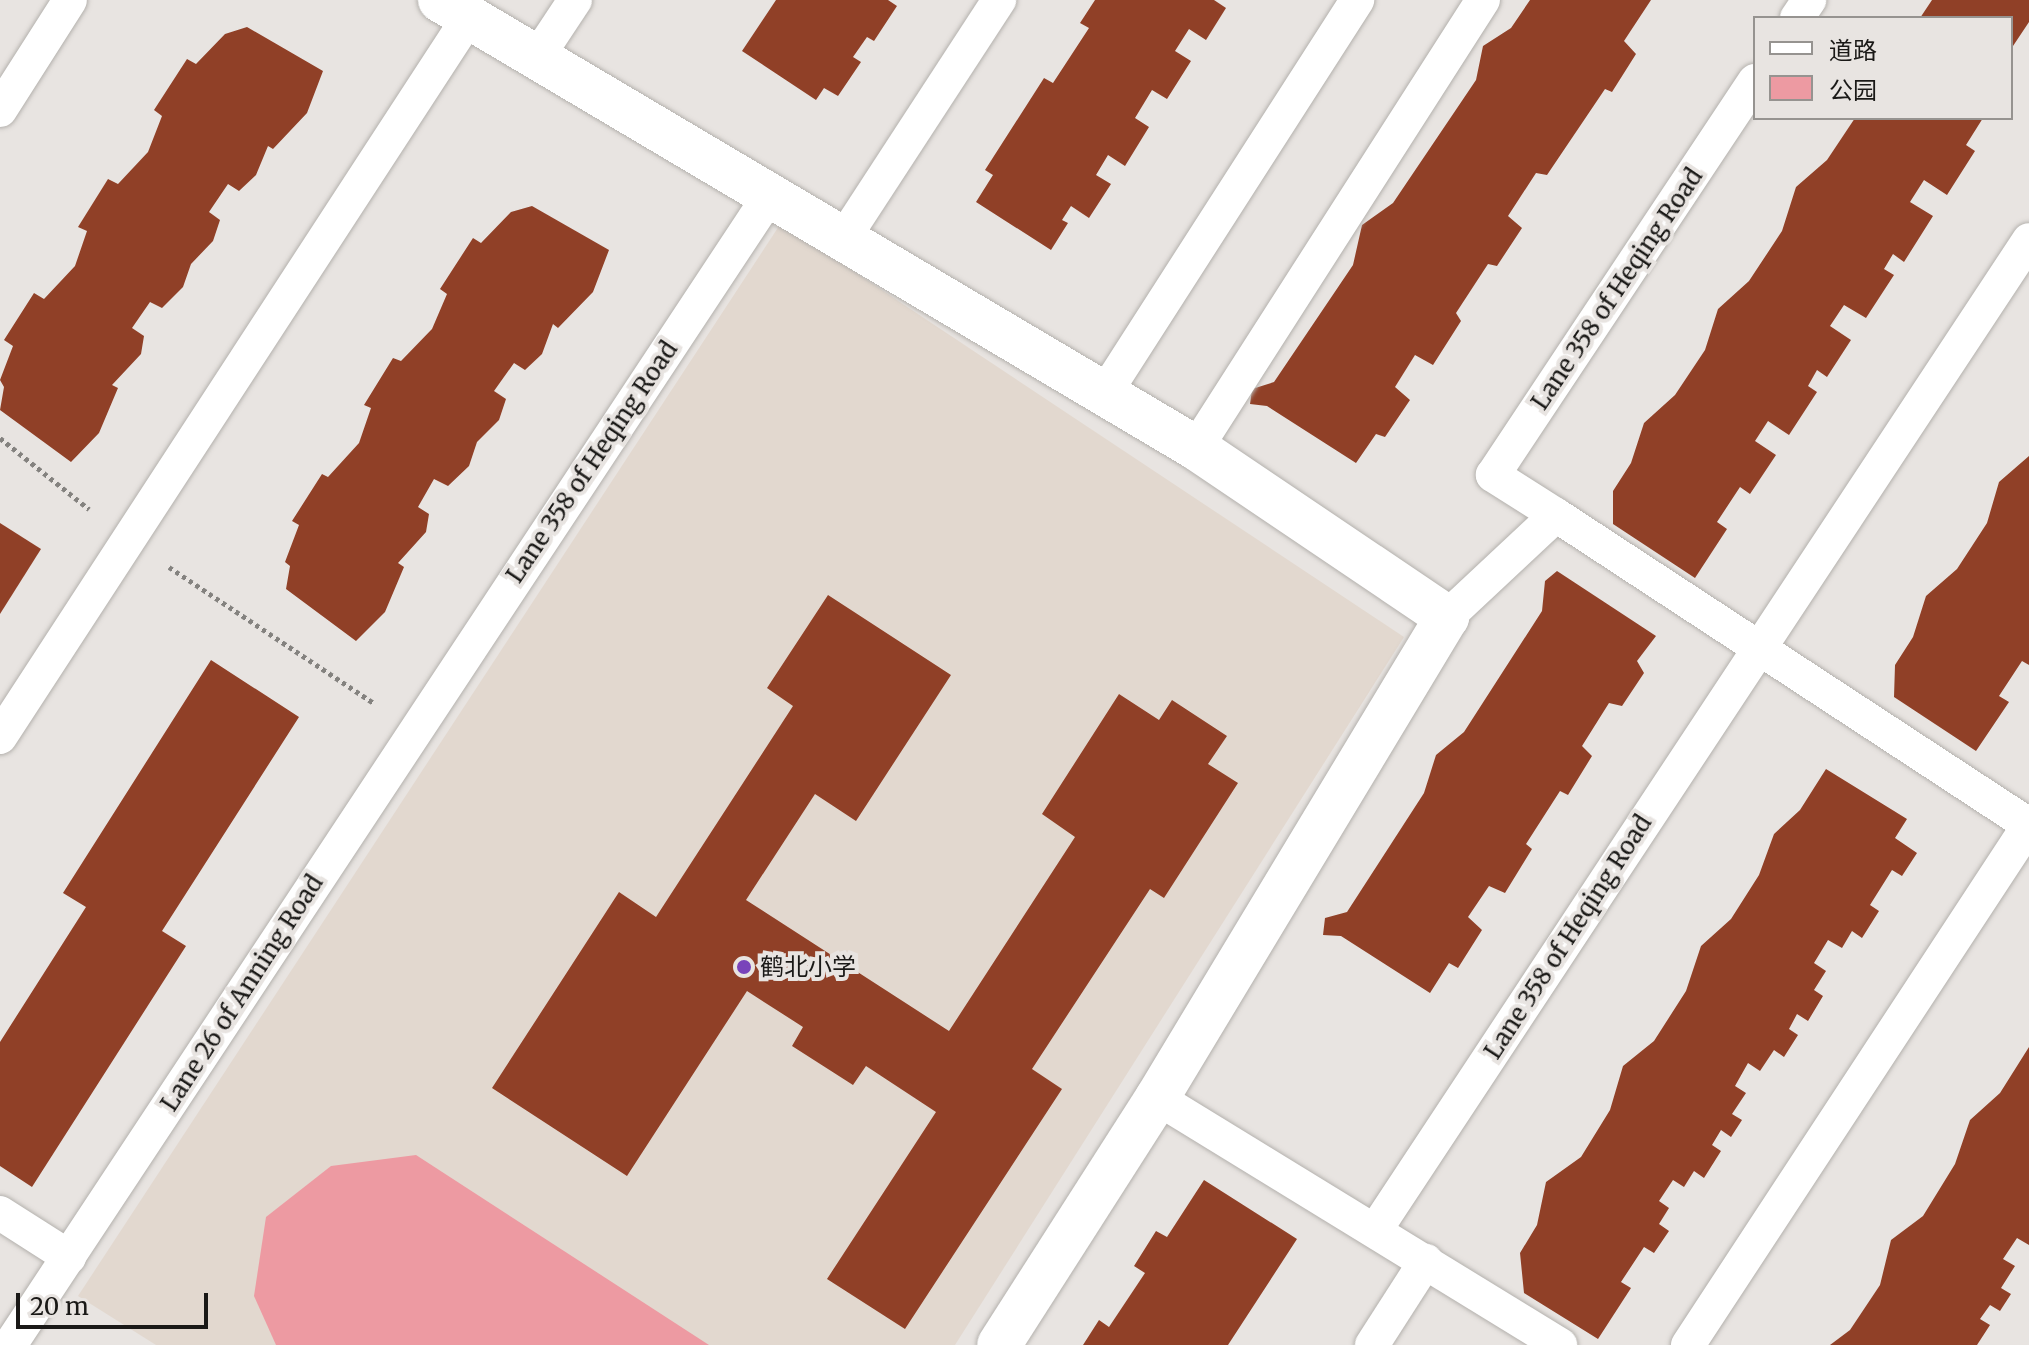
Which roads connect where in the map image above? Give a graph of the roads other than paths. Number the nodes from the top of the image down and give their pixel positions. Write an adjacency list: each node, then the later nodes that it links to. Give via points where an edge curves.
1 (70, 0): 9 (lane)
2 (575, 0): 7 (lane)
3 (999, 0): 12 (lane)
4 (1357, 0): 13 (lane)
5 (1483, 0): 14 (lane)
6 (454, 9): 7 (street); 19 (lane, via 128,540)
7 (538, 56): 10 (street)
8 (1753, 84): 15 (lane, Lane 358 of Heqing Road, via 1493,475)
9 (0, 110)
10 (770, 195): 12 (street); 18 (lane, Lane 358 of Heqing Road)
11 (2029, 240): 17 (lane, Lane 358 of Heqing Road)
12 (842, 241): 13 (street)
13 (1105, 393): 14 (street)
14 (1196, 448): 16 (street)
15 (1556, 515): 16 (lane); 17 (lane, Lane 358 of Heqing Road)
16 (1447, 617): 21 (street)
17 (1760, 646): 20 (lane, Lane 358 of Heqing Road); 23 (lane, Lane 358 of Heqing Road)
18 (414, 730): 24 (lane, Lane 26 of Anning Road)
19 (0, 737)
20 (2029, 825): 30 (lane, Lane 358 of Heqing Road)
21 (1157, 1098): 23 (lane); 27 (street)
22 (0, 1213): 24 (lane)
23 (1376, 1229): 25 (lane)
24 (69, 1257): 26 (lane, Lane 26 of Anning Road)
25 (1426, 1261): 28 (lane); 29 (lane)
26 (10, 1345)
27 (999, 1345)
28 (1372, 1345)
29 (1560, 1345)
30 (1688, 1345)

